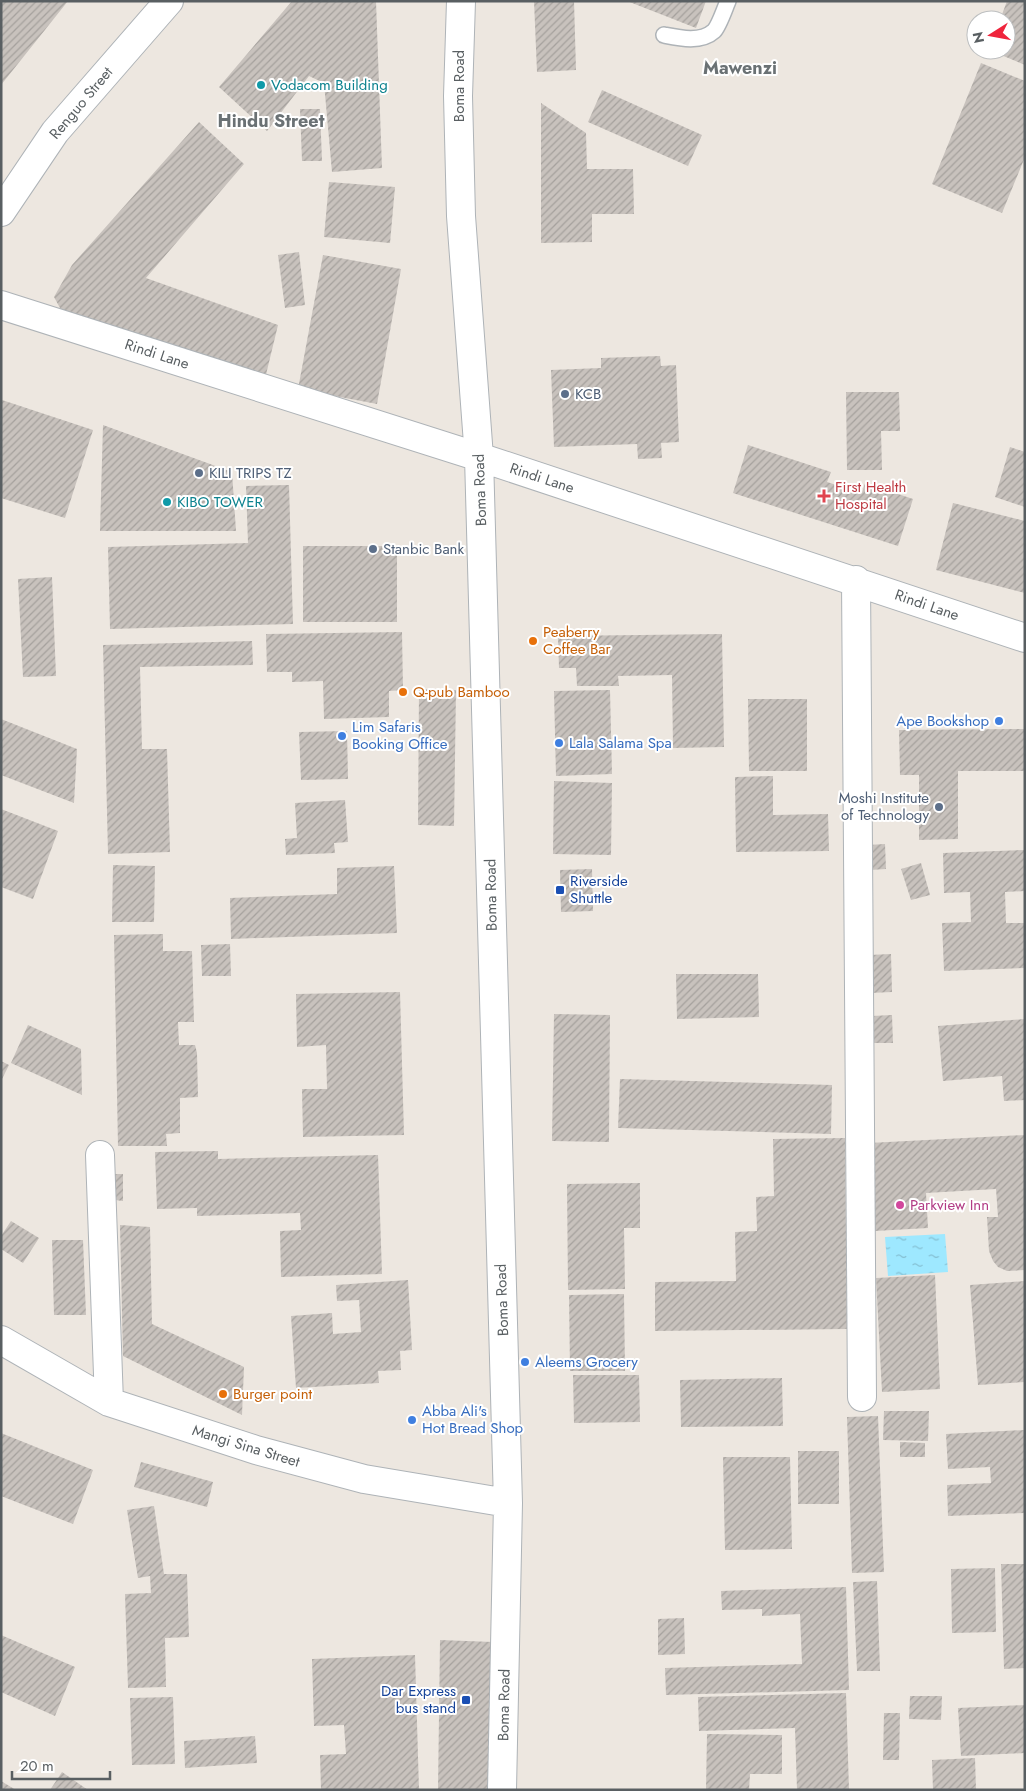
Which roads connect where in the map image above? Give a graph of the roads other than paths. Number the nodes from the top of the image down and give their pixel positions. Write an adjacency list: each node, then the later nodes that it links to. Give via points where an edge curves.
1 (168, 1): 5 (street, Renguo Street, via 55,132)
2 (461, 1): 7 (street, Boma Road, via 458,96 461,216)
3 (728, 1): 4 (lane, via 715,30 702,37 685,39)
4 (664, 35)
5 (1, 212)
6 (1, 304): 7 (street, Rindi Lane)
7 (479, 457): 8 (street, Rindi Lane); 14 (street, Boma Road)
8 (856, 580): 9 (street, Rindi Lane); 12 (street)
9 (1025, 638)
10 (100, 1155): 13 (street)
11 (1, 1340): 13 (street, Mangi Sina Street)
12 (862, 1397)
13 (109, 1402): 14 (street, Mangi Sina Street, via 256,1450 364,1479)
14 (508, 1502): 15 (street, Boma Road)
15 (502, 1790)

